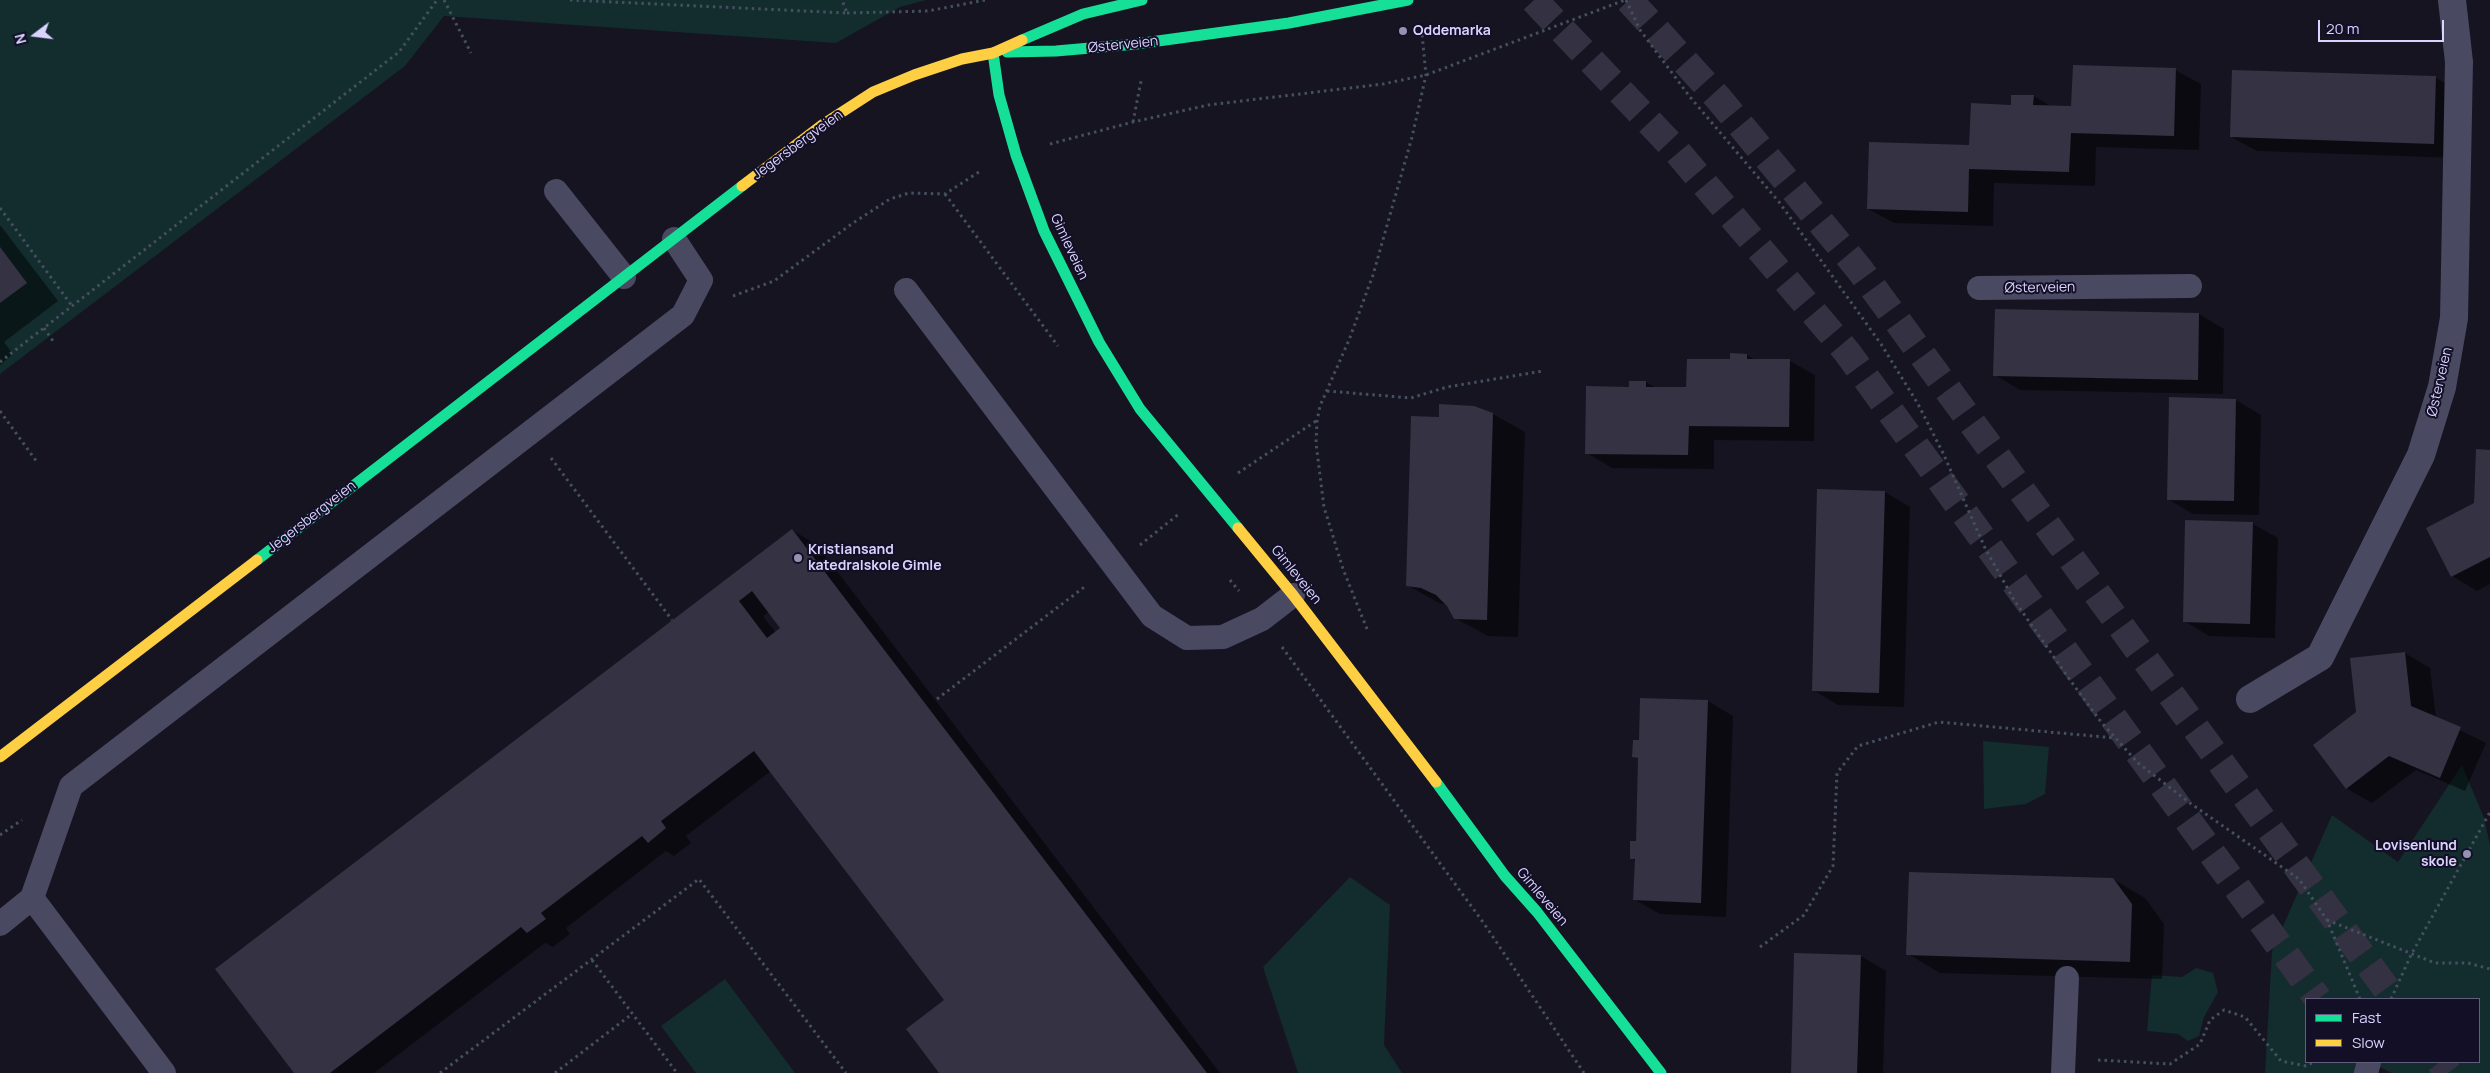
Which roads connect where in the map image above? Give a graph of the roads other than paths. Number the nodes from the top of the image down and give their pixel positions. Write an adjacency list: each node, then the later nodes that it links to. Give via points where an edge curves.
1 (1142, 0): 4 (main road, via 1083,14)
2 (1408, 0): 4 (main road, Østerveien, via 1289,23 1136,44 1056,51)
3 (2452, 0): 12 (street, Østerveien, via 2459,62 2454,318 2442,387 2421,455 2320,657)
4 (993, 52): 6 (main road, Jegersbergveien, via 962,59 873,92 822,125); 11 (main road, Gimleveien, via 999,95 1016,155 1044,231 1099,342 1140,410)
5 (556, 191): 7 (lane)
6 (674, 239): 7 (main road, Jegersbergveien); 14 (lane, via 701,280 683,315 71,786)
7 (624, 277): 13 (main road, Jegersbergveien)
8 (2190, 286): 9 (lane, Østerveien)
9 (1979, 288)
10 (906, 290): 11 (lane, via 1152,616 1187,638 1223,638 1262,619)
11 (1293, 595): 19 (main road, Gimleveien, via 1505,876 1537,912)
12 (2250, 699)
13 (0, 757)
14 (32, 898): 15 (lane); 18 (lane)
15 (0, 924)
16 (2067, 978): 17 (lane)
17 (2064, 1066)
18 (164, 1073)
19 (1661, 1073)

